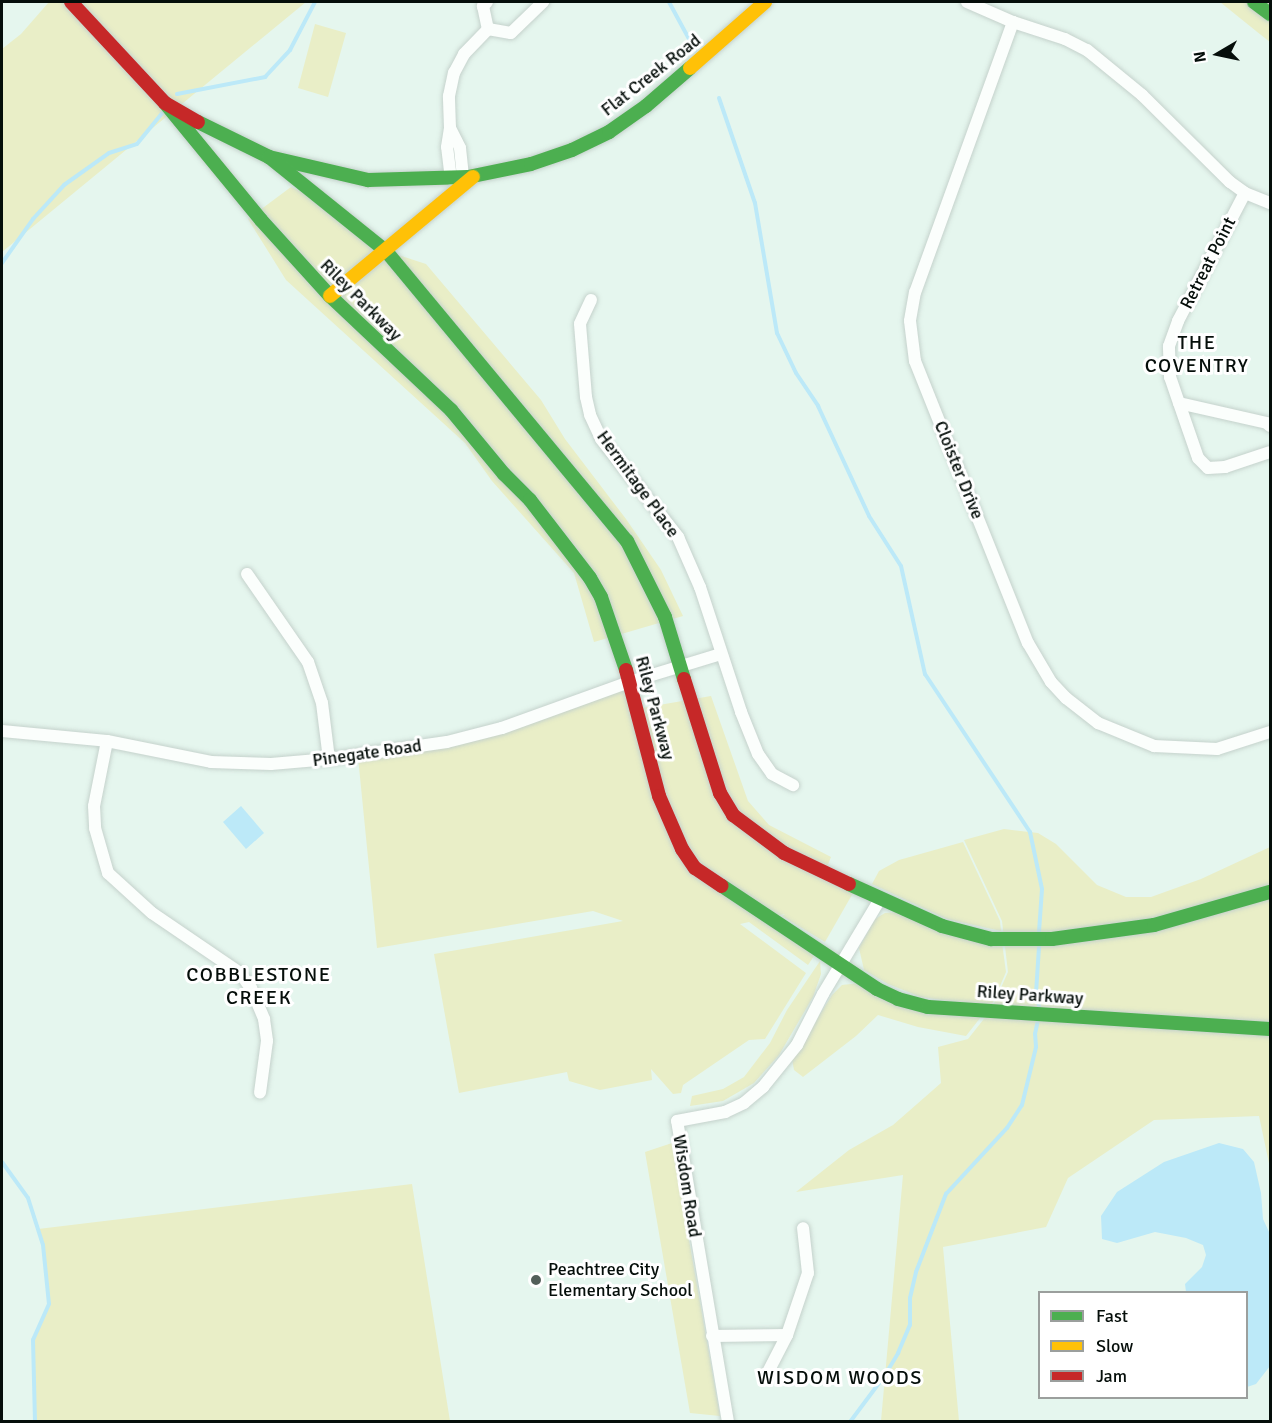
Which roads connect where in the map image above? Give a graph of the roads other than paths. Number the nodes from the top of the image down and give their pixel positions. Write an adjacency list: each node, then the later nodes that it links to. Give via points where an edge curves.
1 (71, 2): 10 (street, Flat Creek Road)
2 (487, 2): 9 (street, via 483,6)
3 (543, 2): 9 (street, via 511,33)
4 (765, 2): 12 (street, Flat Creek Road, via 671,86 609,132 531,164)
5 (967, 2): 8 (street)
6 (1254, 2): 7 (street)
7 (1270, 14)
8 (1013, 22): 13 (street, via 1087,50 1142,95 1211,165); 26 (street, Cloister Drive, via 914,296 911,343 924,386 1028,643 1050,682 1066,698 1098,723 1154,746 1217,749)
9 (488, 29): 12 (street, via 464,54 454,73 449,96 447,147)
10 (165, 103): 11 (street, Flat Creek Road); 16 (street, Riley Parkway, via 261,220)
11 (268, 157): 12 (street, Flat Creek Road, via 368,180); 15 (street, Riley Parkway)
12 (462, 178): 15 (street)
13 (1245, 193): 14 (street); 18 (street, Retreat Point, via 1172,337 1168,366)
14 (1270, 203)
15 (386, 251): 16 (street); 23 (street, Riley Parkway, via 627,541 656,595)
16 (330, 296): 24 (street, Riley Parkway, via 451,410 573,555 601,597)
17 (591, 300): 22 (street, Hermitage Place, via 580,324 590,415 602,439 678,537 700,586)
18 (1179, 403): 19 (street); 20 (street, Retreat Point, via 1198,458 1208,468 1225,467)
19 (1270, 426)
20 (1270, 452)
21 (247, 574): 28 (street, via 311,670 322,703)
22 (721, 654): 23 (street, Pinegate Road); 29 (street, Hermitage Place, via 758,754 772,774)
23 (681, 667): 24 (street, Pinegate Road); 31 (street, Riley Parkway, via 720,793 733,815 784,853)
24 (629, 682): 28 (street, Pinegate Road, via 502,728 447,742); 32 (street, Riley Parkway, via 659,796 694,868)
25 (2, 731): 27 (street, Pinegate Road)
26 (1270, 732)
27 (107, 741): 28 (street, Pinegate Road, via 211,762 271,764); 34 (street, via 94,806 95,828 108,873 152,913 240,973 251,987 264,1019 267,1041)
28 (329, 759)
29 (793, 785)
30 (1270, 892): 31 (street, Riley Parkway, via 1154,925 1021,940 991,939 952,929)
31 (880, 899): 32 (street, Wisdom Road)
32 (841, 966): 33 (street, Riley Parkway, via 898,999 928,1007); 37 (street, Wisdom Road, via 797,1045 764,1087 725,1112 677,1121)
33 (1270, 1029)
34 (260, 1092)
35 (803, 1228): 36 (street, via 808,1273)
36 (787, 1335): 37 (street); 38 (street)
37 (712, 1336): 39 (street, Wisdom Road)
38 (768, 1372)
39 (728, 1422)

